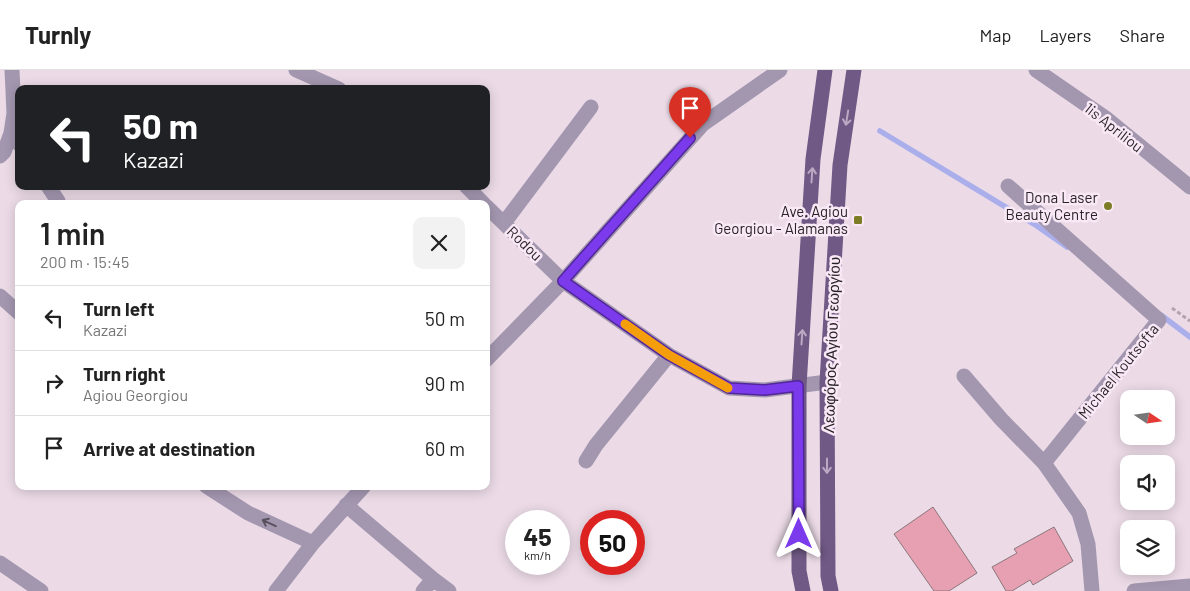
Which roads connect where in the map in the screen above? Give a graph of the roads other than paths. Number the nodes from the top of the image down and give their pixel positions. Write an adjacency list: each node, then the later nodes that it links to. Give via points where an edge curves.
1 (12, 70): 9 (street)
2 (296, 70): 7 (street)
3 (780, 70): 17 (street, via 703,124)
4 (825, 70): 24 (main road, Λεωφόρος Αγίου Γεωργίου, one-way to 4, via 813,158)
5 (854, 70): 23 (main road, Λεωφόρος Αγίου Γεωργίου, one-way to 23, via 840,165)
6 (1036, 70): 12 (street, 1is Apriliou, via 1107,119)
7 (330, 85)
8 (590, 106): 16 (street)
9 (15, 138): 10 (street)
10 (0, 156)
11 (1008, 186): 26 (street, Michael Koutsofta, via 1159,320)
12 (1190, 187)
13 (470, 190): 14 (street, Rodou)
14 (480, 200)
15 (490, 210): 16 (street, Rodou)
16 (504, 223): 17 (street, Rodou)
17 (563, 281): 20 (street, Rodou); 21 (street)
18 (0, 296): 19 (street)
19 (15, 309)
20 (669, 355): 24 (street, Rodou, via 729,388 765,390); 25 (street)
21 (490, 356)
22 (964, 376): 26 (street)
23 (827, 382): 24 (street, Rodou); 39 (main road, Λεωφόρος Αγίου Γεωργίου, one-way to 39, via 828,576)
24 (798, 386): 38 (main road, Λεωφόρος Αγίου Γεωργίου, via 799,571)
25 (586, 461)
26 (1044, 463): 40 (street, via 1079,513 1088,544)
27 (212, 490): 30 (street, one-way to 27, via 248,513)
28 (360, 490): 29 (street)
29 (346, 505): 30 (street); 32 (street)
30 (313, 543): 35 (street)
31 (0, 563): 34 (street)
32 (433, 579): 36 (street); 37 (street)
33 (1190, 586): 41 (street)
34 (41, 591)
35 (276, 591)
36 (423, 591)
37 (449, 591)
38 (803, 591)
39 (831, 591)
40 (1092, 591)
41 (1134, 591)

